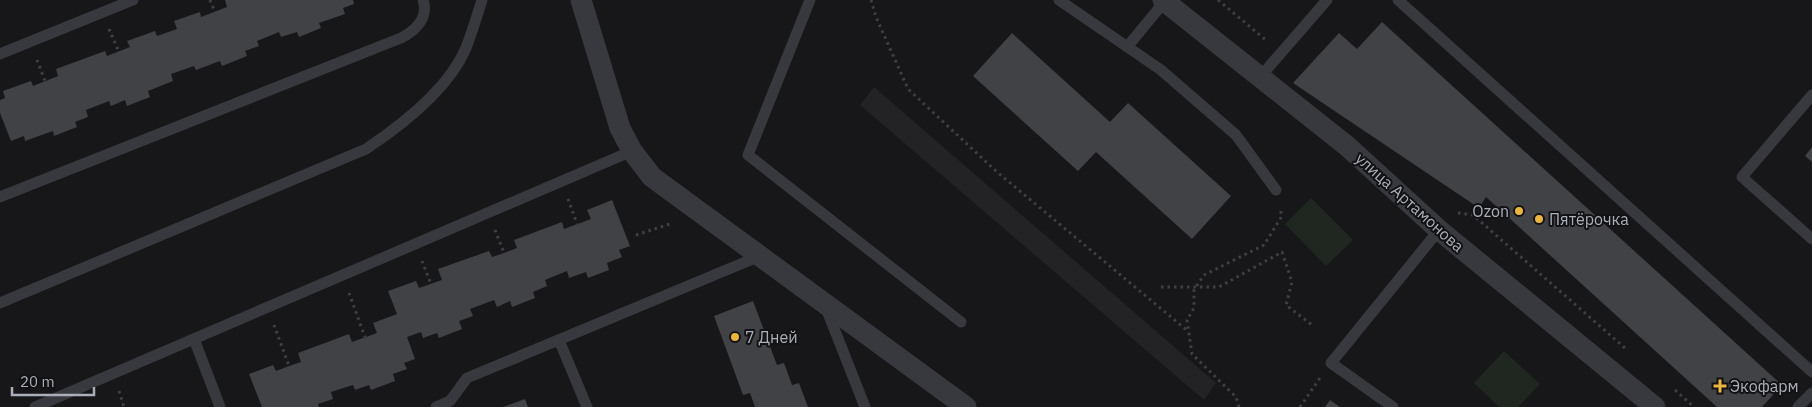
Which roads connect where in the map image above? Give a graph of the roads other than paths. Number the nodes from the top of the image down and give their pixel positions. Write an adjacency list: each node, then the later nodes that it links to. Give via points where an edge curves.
1 (133, 0): 11 (lane)
2 (423, 0): 16 (lane, via 426,7 422,18 413,32 401,38)
3 (482, 0): 21 (lane, via 465,49 452,71 396,128 366,148)
4 (580, 0): 14 (street, via 613,109)
5 (810, 0): 22 (lane, via 748,155)
6 (1059, 0): 10 (lane)
7 (1164, 0): 10 (lane); 12 (street, улица Артамонова)
8 (1327, 0): 12 (lane)
9 (1398, 0): 25 (lane)
10 (1127, 47): 15 (lane, via 1161,70 1236,135)
11 (0, 54)
12 (1260, 77): 17 (street, улица Артамонова, via 1347,146)
13 (1812, 95): 18 (lane, via 1742,177)
14 (632, 151): 19 (street, via 652,177); 23 (lane)
15 (1276, 190)
16 (1, 193)
17 (1439, 230): 33 (lane, via 1331,363); 34 (street, улица Артамонова)
18 (1812, 240)
19 (760, 256): 20 (street); 24 (lane)
20 (824, 302): 31 (lane); 32 (street)
21 (0, 303)
22 (961, 322)
23 (194, 339): 27 (lane); 28 (lane)
24 (559, 340): 29 (lane, via 467,378 450,401); 30 (lane)
25 (1812, 372)
26 (1812, 393): 35 (lane)
27 (35, 407)
28 (220, 407)
29 (436, 407)
30 (588, 407)
31 (866, 407)
32 (966, 407)
33 (1393, 407)
34 (1655, 407)
35 (1798, 407)

